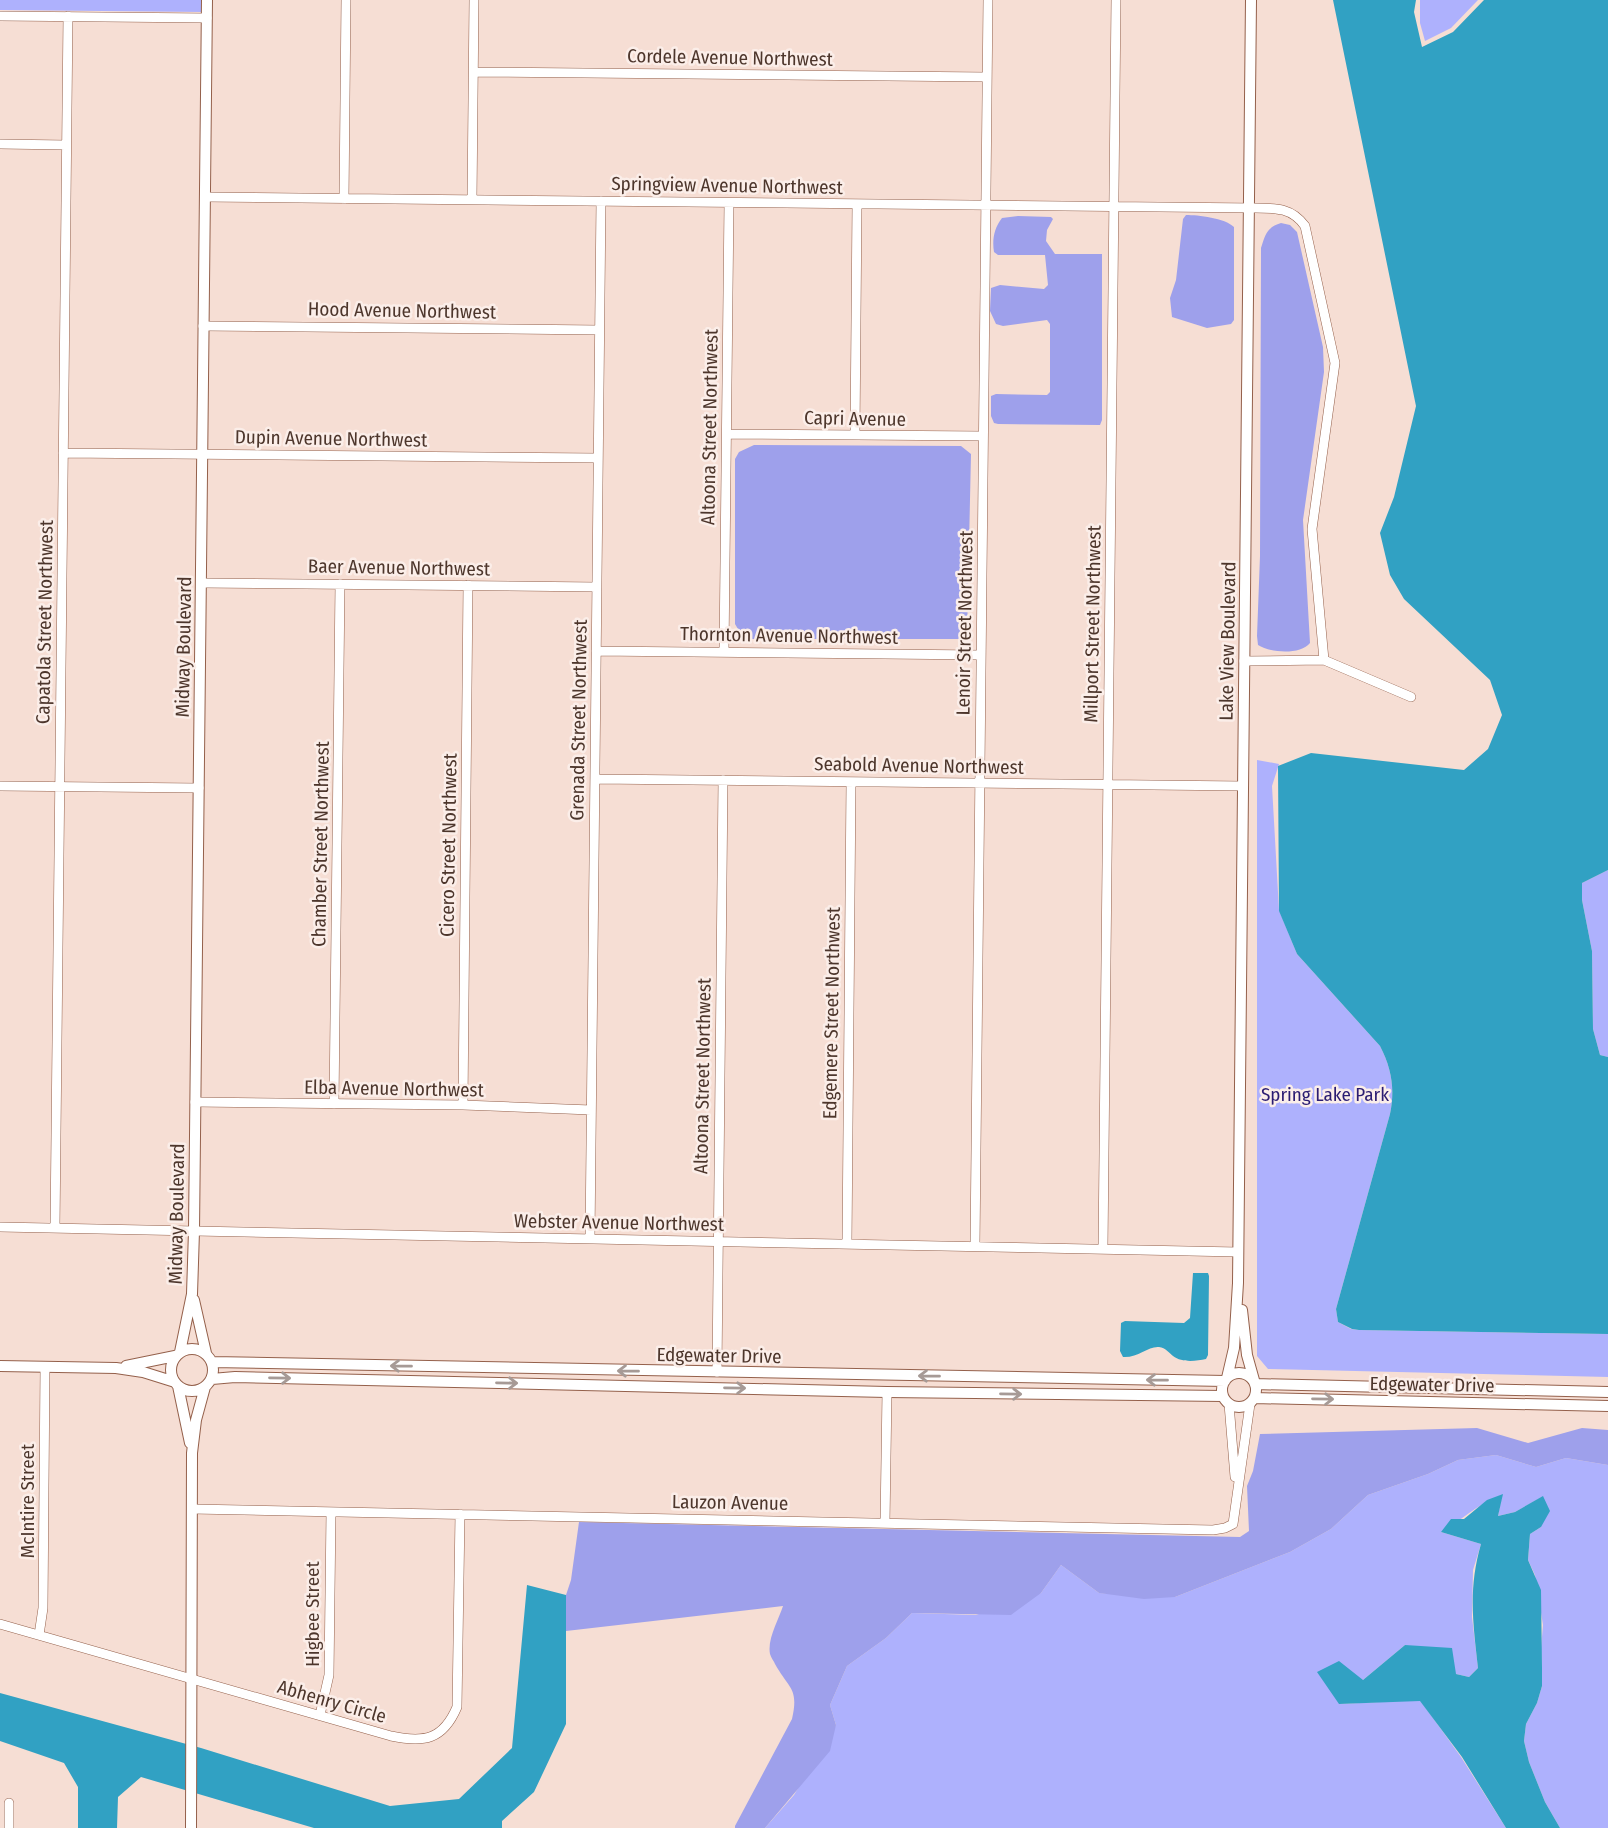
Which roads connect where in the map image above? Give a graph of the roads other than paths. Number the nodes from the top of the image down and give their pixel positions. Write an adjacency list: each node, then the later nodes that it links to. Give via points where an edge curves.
1 (207, 0): 9 (street, Midway Boulevard)
2 (346, 0): 15 (street)
3 (474, 0): 10 (street)
4 (988, 0): 11 (street, Lenoir Street Northwest)
5 (1116, 0): 21 (street, Millport Street Northwest)
6 (1251, 0): 22 (street, Lake View Boulevard)
7 (0, 16): 8 (street)
8 (68, 16): 9 (street); 13 (street, Capatola Street Northwest)
9 (207, 18): 14 (street, Midway Boulevard)
10 (474, 72): 11 (street, Cordele Avenue Northwest); 16 (street)
11 (987, 77): 20 (street, Lenoir Street Northwest)
12 (0, 144): 13 (street)
13 (66, 145): 28 (street, Capatola Street Northwest)
14 (205, 197): 15 (street, Springview Avenue Northwest); 23 (street, Midway Boulevard)
15 (344, 199): 16 (street, Springview Avenue Northwest)
16 (472, 200): 17 (street, Springview Avenue Northwest)
17 (601, 201): 18 (street, Springview Avenue Northwest); 24 (street, Grenada Street Northwest)
18 (729, 203): 19 (street, Springview Avenue Northwest); 25 (street, Altoona Street Northwest)
19 (858, 204): 20 (street, Springview Avenue Northwest); 26 (street)
20 (986, 205): 21 (street, Springview Avenue Northwest); 27 (street, Lenoir Street Northwest)
21 (1114, 207): 22 (street, Springview Avenue Northwest); 45 (street, Millport Street Northwest)
22 (1249, 208): 38 (street, Springview Avenue Northwest, via 1289,211 1306,226 1334,352 1335,375 1312,529); 39 (street, Lake View Boulevard)
23 (204, 326): 24 (street, Hood Avenue Northwest); 29 (street, Midway Boulevard)
24 (599, 330): 30 (street, Grenada Street Northwest)
25 (727, 434): 26 (street, Capri Avenue); 36 (street, Altoona Street Northwest)
26 (855, 435): 27 (street, Capri Avenue)
27 (983, 436): 37 (street, Lenoir Street Northwest)
28 (63, 453): 29 (street, Dupin Avenue Northwest); 47 (street, Capatola Street Northwest)
29 (202, 454): 30 (street, Dupin Avenue Northwest); 31 (street, Midway Boulevard)
30 (598, 458): 34 (street, Grenada Street Northwest)
31 (201, 583): 32 (street, Baer Avenue Northwest); 49 (street, Midway Boulevard)
32 (340, 584): 33 (street, Baer Avenue Northwest); 51 (street, Chamber Street Northwest)
33 (468, 585): 34 (street, Baer Avenue Northwest); 52 (street, Cicero Street Northwest)
34 (597, 587): 35 (street, Grenada Street Northwest)
35 (596, 651): 36 (street, Thornton Avenue Northwest); 41 (street, Grenada Street Northwest)
36 (724, 652): 37 (street, Thornton Avenue Northwest)
37 (981, 655): 44 (street, Lenoir Street Northwest)
38 (1324, 660): 39 (street); 40 (street)
39 (1244, 661): 48 (street, Lake View Boulevard)
40 (1411, 697)
41 (595, 779): 42 (street, Seabold Avenue Northwest); 53 (street, Grenada Street Northwest)
42 (723, 780): 43 (street, Seabold Avenue Northwest); 58 (street, Altoona Street Northwest)
43 (851, 782): 44 (street, Seabold Avenue Northwest); 59 (street, Edgemere Street Northwest)
44 (980, 783): 45 (street, Seabold Avenue Northwest); 60 (street, Lenoir Street Northwest)
45 (1108, 784): 48 (street, Seabold Avenue Northwest); 61 (street, Millport Street Northwest)
46 (0, 786): 47 (street)
47 (60, 786): 49 (street); 55 (street, Capatola Street Northwest)
48 (1243, 786): 62 (street, Lake View Boulevard)
49 (199, 788): 50 (street, Midway Boulevard)
50 (195, 1102): 51 (street, Elba Avenue Northwest); 56 (street, Midway Boulevard)
51 (334, 1104): 52 (street, Elba Avenue Northwest)
52 (463, 1105): 53 (street, Elba Avenue Northwest)
53 (591, 1110): 57 (street, Grenada Street Northwest)
54 (0, 1227): 55 (street, Webster Avenue Northwest)
55 (55, 1228): 56 (street, Webster Avenue Northwest)
56 (194, 1231): 57 (street, Webster Avenue Northwest); 64 (street, Midway Boulevard)
57 (590, 1239): 58 (street, Webster Avenue Northwest)
58 (718, 1241): 59 (street, Webster Avenue Northwest); 70 (street, Altoona Street Northwest)
59 (846, 1244): 60 (street, Webster Avenue Northwest)
60 (975, 1247): 61 (street, Webster Avenue Northwest)
61 (1103, 1249): 62 (street, Webster Avenue Northwest)
62 (1238, 1252): 63 (street, Lake View Boulevard)
63 (1238, 1283): 71 (street, Lake View Boulevard, via 1234,1348); 72 (street, Lake View Boulevard)
64 (192, 1294): 65 (street, Midway Boulevard); 66 (street, Midway Boulevard)
65 (178, 1354): 66 (street, via 195,1349); 69 (street); 74 (street, via 171,1366)
66 (209, 1358): 70 (street, Edgewater Drive, one-way to 66); 73 (street)
67 (0, 1366): 68 (street)
68 (45, 1367): 69 (street); 89 (street, McIntire Street)
69 (116, 1368): 74 (street)
70 (717, 1372): 71 (street, Edgewater Drive, one-way to 70)
71 (1226, 1379): 72 (street, via 1240,1373); 78 (street)
72 (1254, 1382): 76 (street, Edgewater Drive); 79 (street)
73 (208, 1383): 74 (street, via 188,1391); 75 (street, Edgewater Drive, one-way to 75, via 235,1377); 82 (street)
74 (176, 1384): 82 (street)
75 (887, 1392): 78 (street, Edgewater Drive, one-way to 78); 87 (street)
76 (1608, 1392)
77 (1608, 1399): 80 (street, via 1531,1398)
78 (1226, 1400): 79 (street, via 1238,1407); 83 (street, Lauzon Avenue)
79 (1253, 1401): 80 (street, Edgewater Drive, one-way to 80); 83 (street, Lauzon Avenue)
80 (1523, 1404): 81 (street, Edgewater Drive)
81 (1608, 1406)
82 (192, 1453): 84 (street)
83 (1236, 1492): 87 (street, Lauzon Avenue, via 1233,1524 1213,1530)
84 (192, 1509): 85 (street, Lauzon Avenue); 90 (street)
85 (331, 1512): 86 (street, Lauzon Avenue); 91 (street, Higbee Street, via 329,1675)
86 (460, 1514): 87 (street, Lauzon Avenue); 91 (street, Abhenry Circle, via 459,1680 452,1720 442,1731 416,1740)
87 (886, 1523)
88 (0, 1624): 89 (street, Abhenry Circle)
89 (39, 1635): 90 (street, Abhenry Circle)
90 (192, 1679): 91 (street, Abhenry Circle); 94 (street)
91 (320, 1715)
92 (9, 1803): 93 (street)
93 (9, 1828)
94 (191, 1828)

